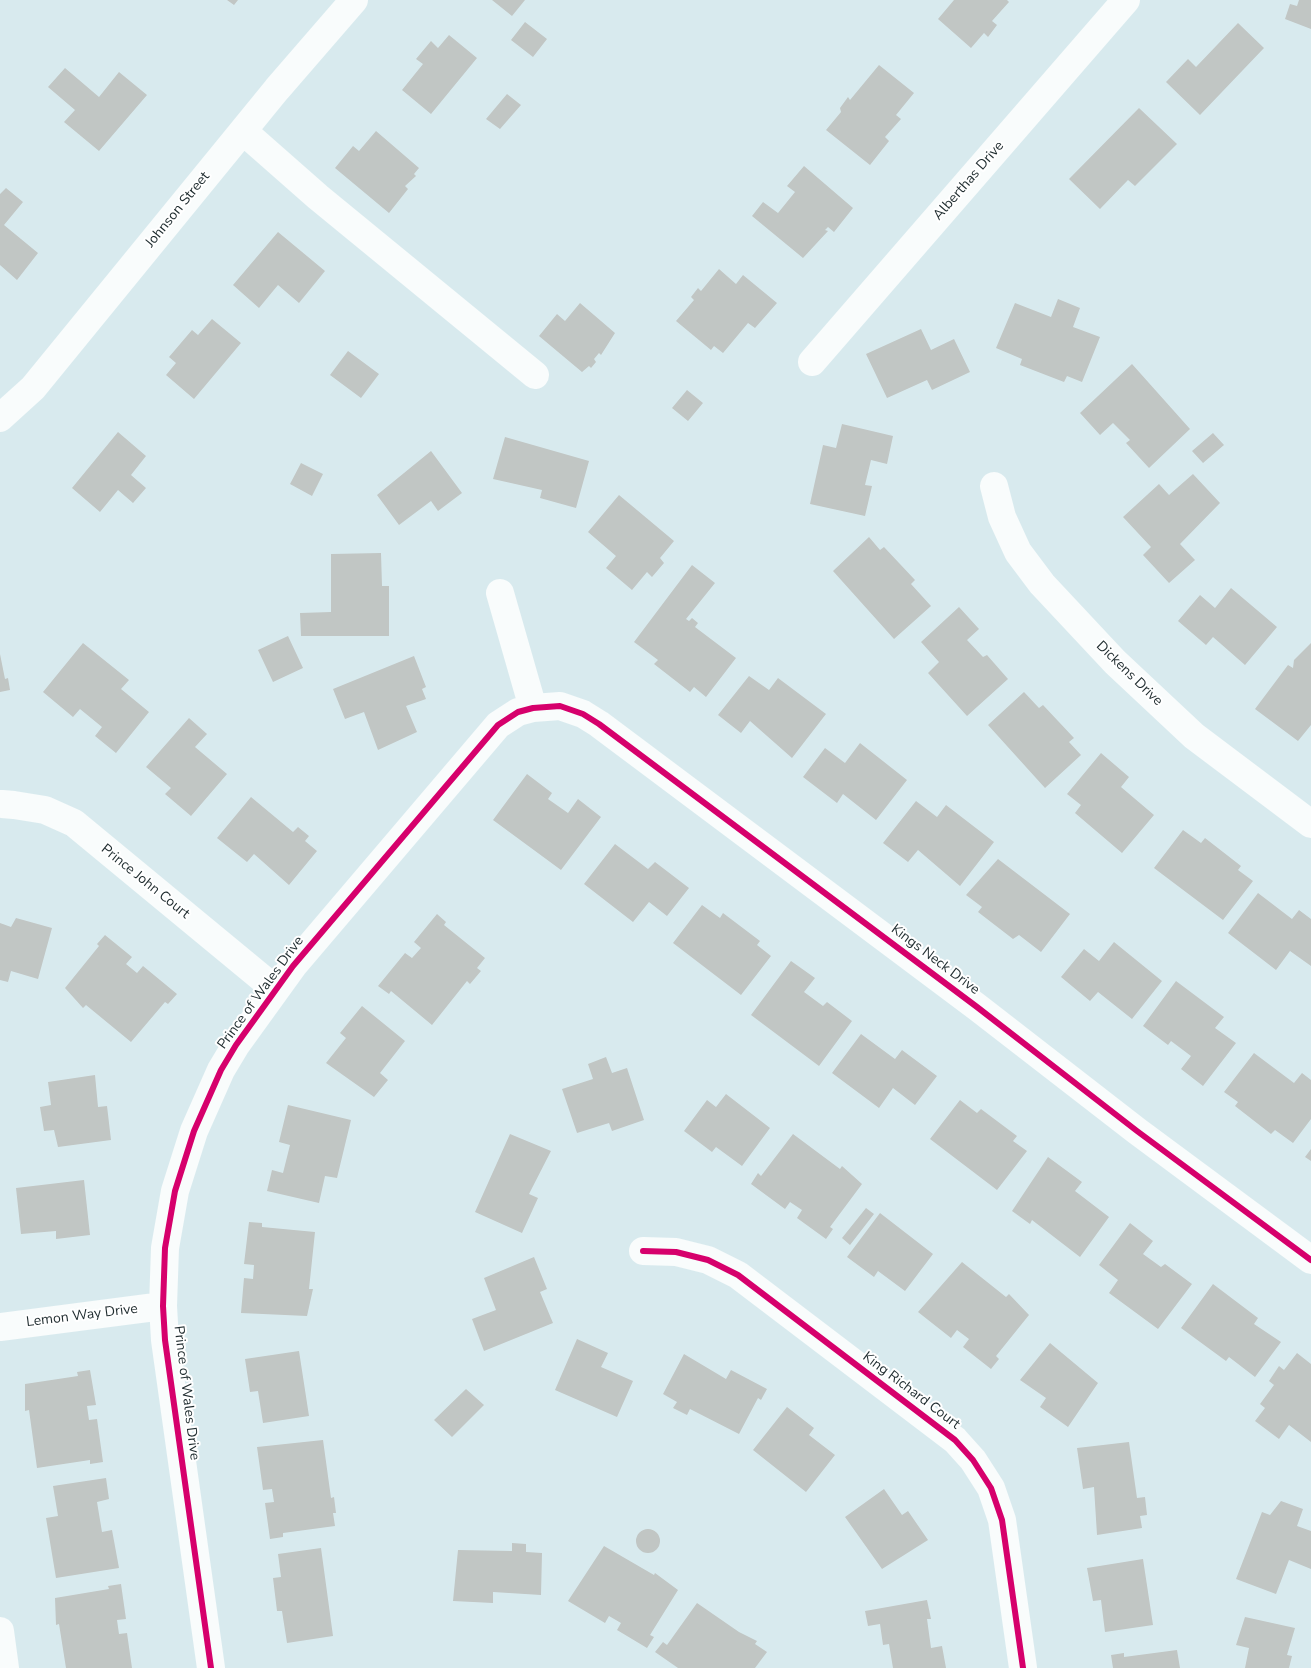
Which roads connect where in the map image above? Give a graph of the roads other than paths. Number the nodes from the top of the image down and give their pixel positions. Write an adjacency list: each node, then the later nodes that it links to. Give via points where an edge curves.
1 (354, 0): 3 (street, Johnson Street)
2 (1126, 0): 4 (street, Alberthas Drive)
3 (243, 131): 5 (street, via 318,197); 6 (street, Johnson Street, via 33,388)
4 (812, 362)
5 (535, 375)
6 (0, 418)
7 (994, 486): 11 (street, Dickens Drive, via 1002,517 1018,552 1042,584 1115,662 1194,736)
8 (500, 593): 9 (street)
9 (533, 708): 12 (street, Prince of Wales Drive, via 518,712 498,726); 14 (street, Kings Neck Drive, via 560,706 599,724)
10 (2, 804): 12 (street, Prince John Court, via 45,810 74,823)
11 (1311, 824)
12 (275, 989): 15 (street, Prince of Wales Drive, via 226,1062 194,1131 175,1191 165,1248)
13 (642, 1251): 20 (street, King Richard Court, via 676,1252 708,1260 738,1275 955,1440 991,1488 1002,1520)
14 (1311, 1260)
15 (163, 1306): 16 (street, Lemon Way Drive); 19 (street, Prince of Wales Drive)
16 (0, 1327)
17 (0, 1631): 18 (street)
18 (5, 1668)
19 (211, 1668)
20 (1023, 1668)

